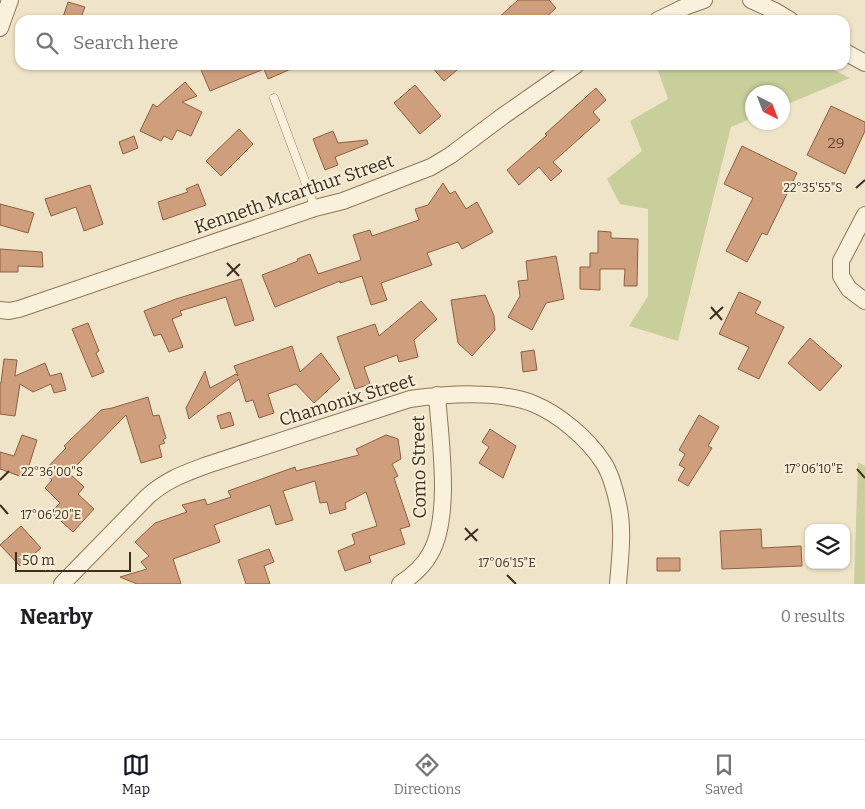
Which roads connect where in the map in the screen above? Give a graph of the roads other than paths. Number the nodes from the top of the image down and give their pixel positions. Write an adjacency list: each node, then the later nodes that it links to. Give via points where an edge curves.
1 (10, 0): 6 (street)
2 (704, 0): 4 (street)
3 (750, 0): 5 (street)
4 (668, 15)
5 (782, 15)
6 (0, 28)
7 (850, 55): 8 (street)
8 (865, 63)
9 (569, 70): 11 (street, Kenneth Mcarthur Street, via 431,167 344,201)
10 (274, 98): 11 (lane)
11 (315, 208): 14 (street, Kenneth Mcarthur Street, via 19,309)
12 (865, 215): 13 (street, via 841,261 841,269 849,289)
13 (865, 301)
14 (0, 310)
15 (438, 395): 16 (street, Chamonix Street, via 410,400 207,465 162,484); 17 (street, Como Street, via 443,470 440,529 430,554 417,572); 18 (street, Chamonix Street, via 505,396 533,403 559,417 581,436 603,462 619,506)
16 (66, 583)
17 (400, 584)
18 (618, 584)

